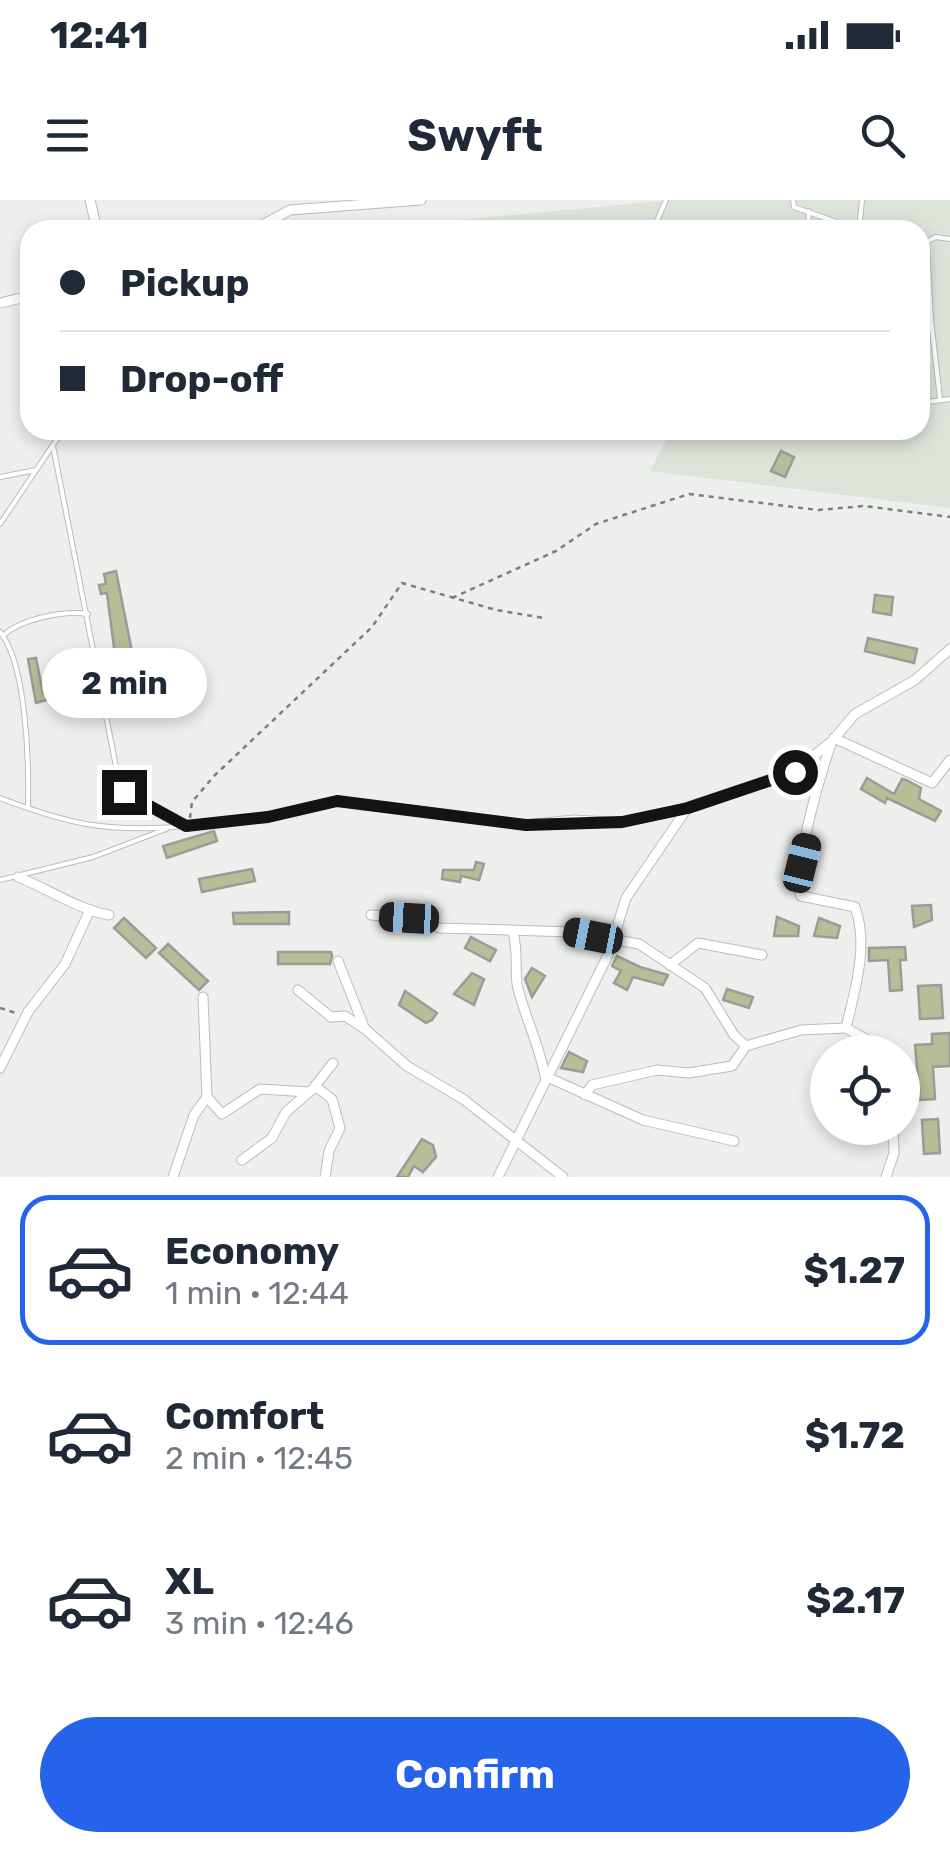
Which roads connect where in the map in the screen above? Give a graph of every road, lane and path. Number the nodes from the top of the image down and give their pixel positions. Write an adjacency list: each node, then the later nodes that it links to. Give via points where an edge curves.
1 (421, 200): 4 (street, via 290,210)
2 (793, 200): 3 (lane, via 794,207)
3 (809, 210): 5 (lane); 6 (lane)
4 (272, 220)
5 (808, 220)
6 (834, 220)
7 (930, 295): 8 (lane)
8 (931, 320): 9 (lane)
9 (940, 399): 10 (lane); 11 (lane)
10 (950, 399)
11 (930, 401)
12 (56, 440): 13 (lane)
13 (52, 446): 14 (lane); 19 (lane)
14 (36, 470): 15 (lane); 17 (lane)
15 (0, 477)
16 (950, 517): 18 (path, via 690,494 596,524 556,551)
17 (0, 524)
18 (452, 598): 20 (path); 28 (path, via 399,586 372,627 214,776 190,807)
19 (88, 614): 21 (lane, via 13,626); 28 (lane, via 120,788)
20 (544, 618)
21 (2, 634): 27 (lane, via 23,715)
22 (950, 649): 23 (street, via 916,680 854,714)
23 (833, 740): 24 (street, via 932,784); 26 (street, via 785,778); 44 (street, via 812,804 798,882 801,896 855,906 860,920 860,965)
24 (950, 760)
25 (1, 798): 27 (lane)
26 (688, 808): 28 (street, via 622,822 526,825 337,801); 36 (street, via 626,898)
27 (28, 810): 29 (lane, via 75,825)
28 (188, 826): 29 (lane)
29 (170, 828): 30 (lane)
30 (18, 877): 31 (lane); 32 (street, via 70,897)
31 (0, 880)
32 (88, 912): 33 (street); 43 (street, via 64,964)
33 (109, 915)
34 (371, 916): 35 (street)
35 (513, 932): 36 (street); 50 (street, via 520,957 516,986)
36 (613, 940): 39 (street, via 638,944); 50 (street)
37 (762, 955): 39 (street, via 698,943)
38 (338, 961): 45 (street)
39 (670, 965): 47 (street, via 705,988)
40 (298, 990): 45 (street, via 331,1017 346,1016)
41 (203, 997): 53 (street)
42 (0, 1008): 43 (path)
43 (25, 1016): 49 (street)
44 (846, 1028): 46 (street); 47 (street, via 801,1030)
45 (365, 1029): 54 (street, via 406,1066)
46 (859, 1035)
47 (746, 1046): 52 (street, via 732,1066 636,1074 592,1085)
48 (332, 1063): 51 (street)
49 (0, 1068)
50 (545, 1076): 52 (street); 54 (street)
51 (313, 1089): 53 (street, via 260,1089 222,1114); 57 (street, via 286,1112 272,1138); 59 (street, via 332,1099 340,1128)
52 (585, 1095): 55 (street, via 643,1120)
53 (207, 1097): 58 (street)
54 (515, 1138): 60 (street); 61 (street)
55 (734, 1141)
56 (894, 1145): 62 (street)
57 (242, 1160)
58 (172, 1177)
59 (324, 1177)
60 (498, 1177)
61 (563, 1177)
62 (886, 1177)

